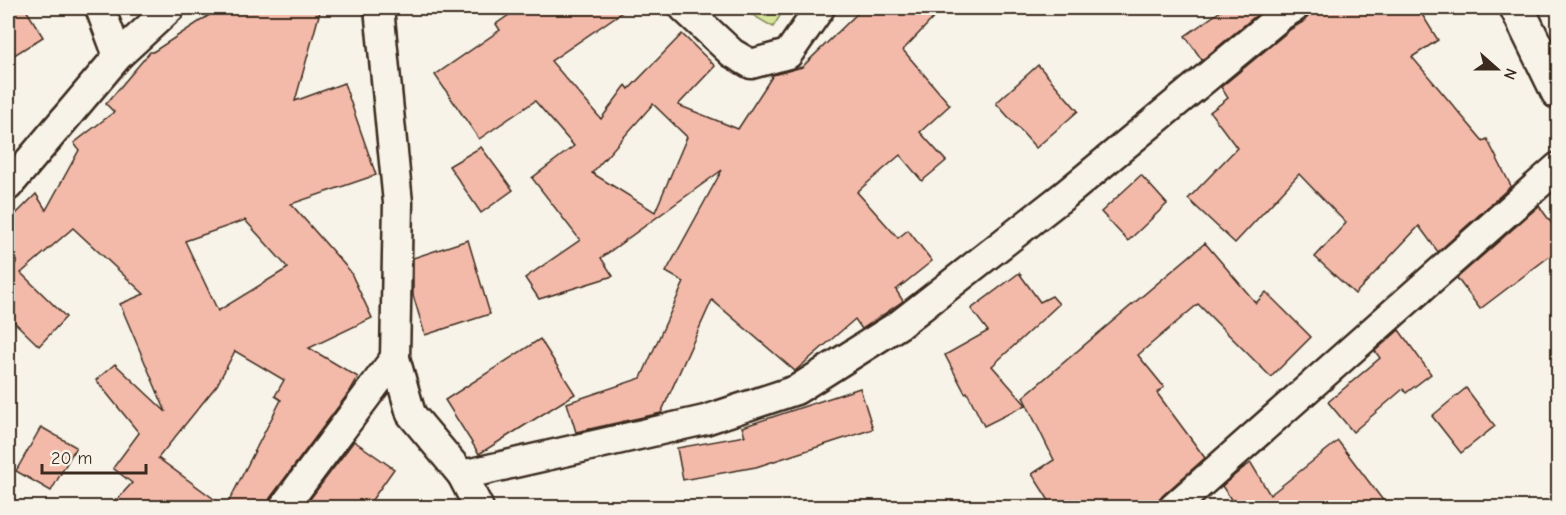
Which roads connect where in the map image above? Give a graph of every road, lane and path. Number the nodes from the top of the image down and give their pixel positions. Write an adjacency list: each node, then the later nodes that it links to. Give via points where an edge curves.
1 (100, 8): 8 (street)
2 (170, 8): 8 (street)
3 (378, 8): 12 (street, via 398,203)
4 (684, 8): 5 (street, via 732,53 751,64 788,54)
5 (820, 8)
6 (1294, 8): 13 (street, via 900,324 796,390 705,420)
7 (1517, 8): 9 (main road)
8 (118, 56): 11 (street)
9 (1558, 92)
10 (1558, 167): 16 (street)
11 (8, 186)
12 (395, 358): 13 (street, via 411,414); 14 (street)
13 (462, 475): 15 (street)
14 (283, 507)
15 (479, 507)
16 (1173, 507)

